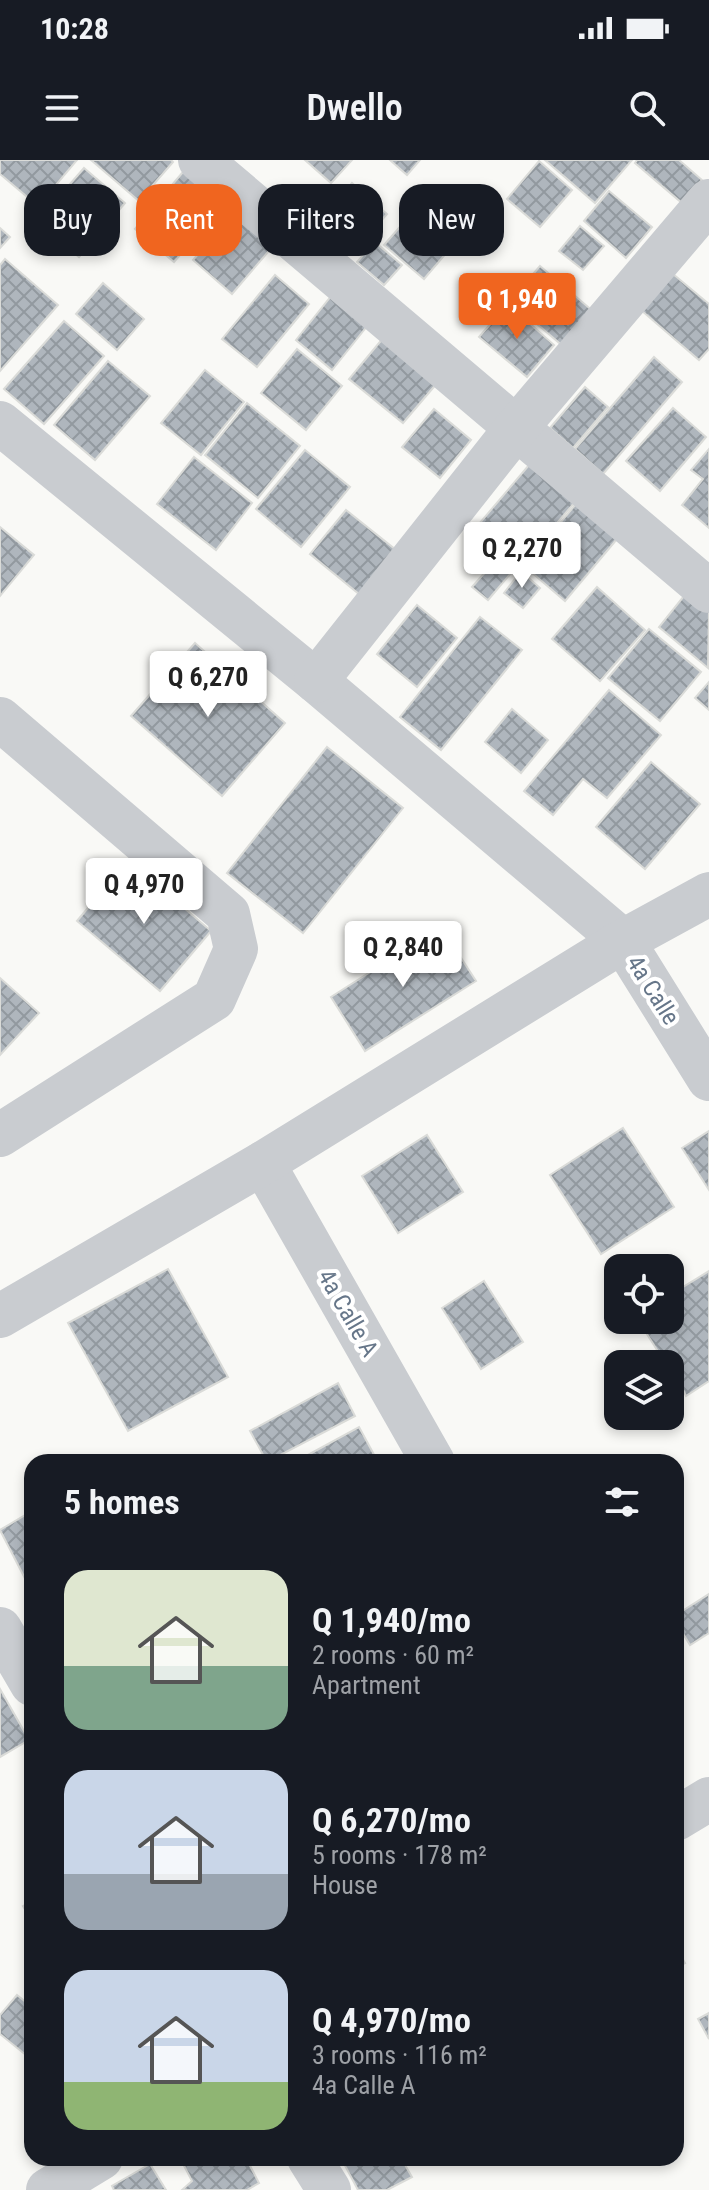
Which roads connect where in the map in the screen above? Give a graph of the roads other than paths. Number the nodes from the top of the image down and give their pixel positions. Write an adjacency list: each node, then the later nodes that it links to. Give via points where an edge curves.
1 (200, 160): 4 (street)
2 (709, 201): 4 (street)
3 (0, 423): 6 (street, 4a Calle)
4 (517, 427): 5 (street); 6 (street)
5 (709, 591)
6 (316, 681): 9 (street, 4a Calle)
7 (0, 719): 11 (street, via 228,914 236,949 214,999)
8 (709, 894): 9 (street)
9 (623, 941): 10 (street, 4a Calle); 12 (street)
10 (709, 1079)
11 (0, 1135)
12 (263, 1163): 13 (street); 14 (street, 4a Calle A)
13 (0, 1316)
14 (428, 1454)
15 (0, 1629): 16 (street)
16 (24, 1670)
17 (709, 1799): 18 (street)
18 (684, 1814)
19 (88, 2166): 21 (street)
20 (314, 2166): 22 (street)
21 (48, 2190)
22 (329, 2190)

